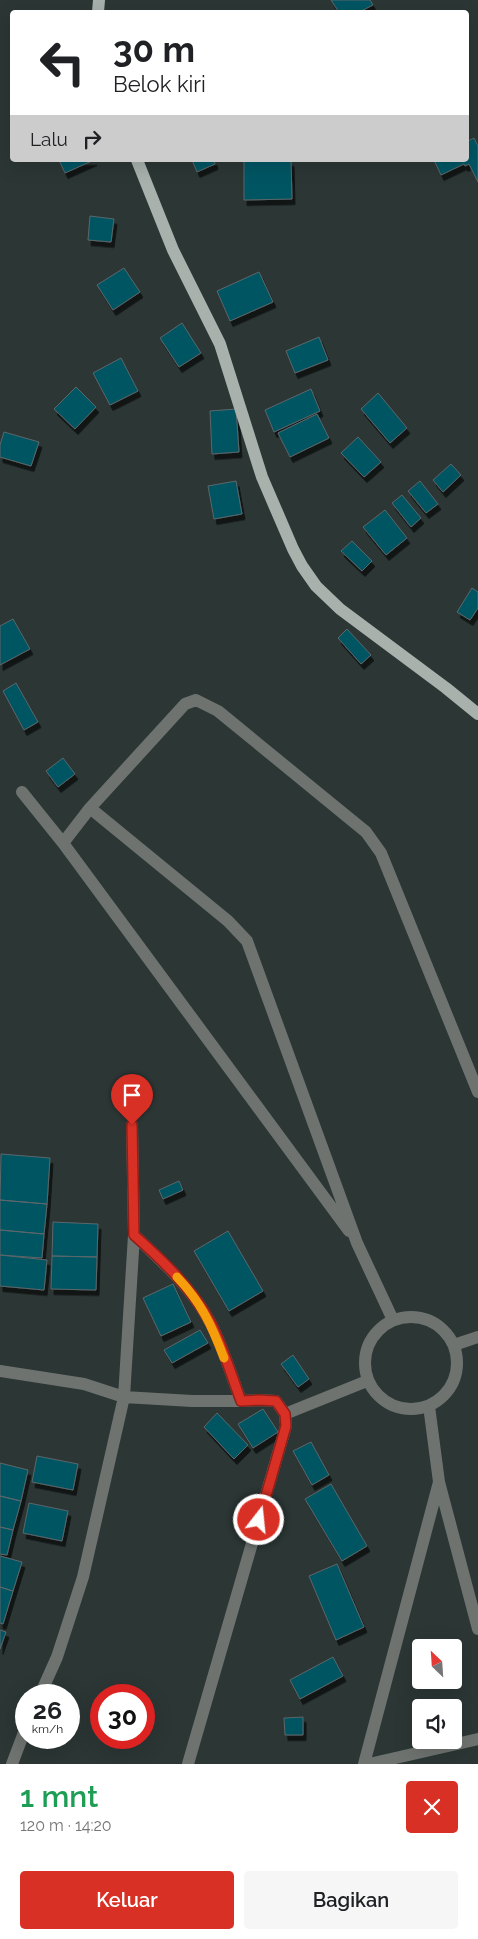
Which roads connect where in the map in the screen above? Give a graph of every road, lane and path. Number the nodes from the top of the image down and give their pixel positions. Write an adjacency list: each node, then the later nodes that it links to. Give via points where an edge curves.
1 (138, 162): 2 (main road, via 173,250 220,344 262,477 302,566 316,586 340,609)
2 (478, 714)
3 (22, 792): 5 (street)
4 (90, 808): 5 (street); 6 (street, via 185,704 196,700 218,711 366,832 381,853); 9 (street, via 247,940)
5 (63, 843): 9 (street)
6 (478, 1092)
7 (132, 1125): 8 (street)
8 (134, 1235): 15 (street); 16 (street, via 198,1302 211,1323)
9 (357, 1243): 10 (street)
10 (393, 1320): 12 (street, via 417,1317 439,1326); 14 (street, via 374,1335 364,1358)
11 (478, 1337): 12 (street)
12 (454, 1345): 17 (street, via 457,1369 448,1391)
13 (0, 1371): 15 (street, via 84,1384)
14 (368, 1381): 17 (street, via 382,1400 390,1404 405,1410); 18 (street)
15 (124, 1397): 16 (street); 21 (street, via 83,1577)
16 (241, 1401): 18 (street, via 276,1401)
17 (429, 1406): 19 (street)
18 (285, 1414): 25 (street, via 286,1426)
19 (440, 1482): 20 (street); 26 (street)
20 (478, 1628)
21 (45, 1684)
22 (478, 1739): 27 (street)
23 (18, 1749): 24 (street)
24 (12, 1764)
25 (188, 1764)
26 (364, 1764)
27 (369, 1764)

